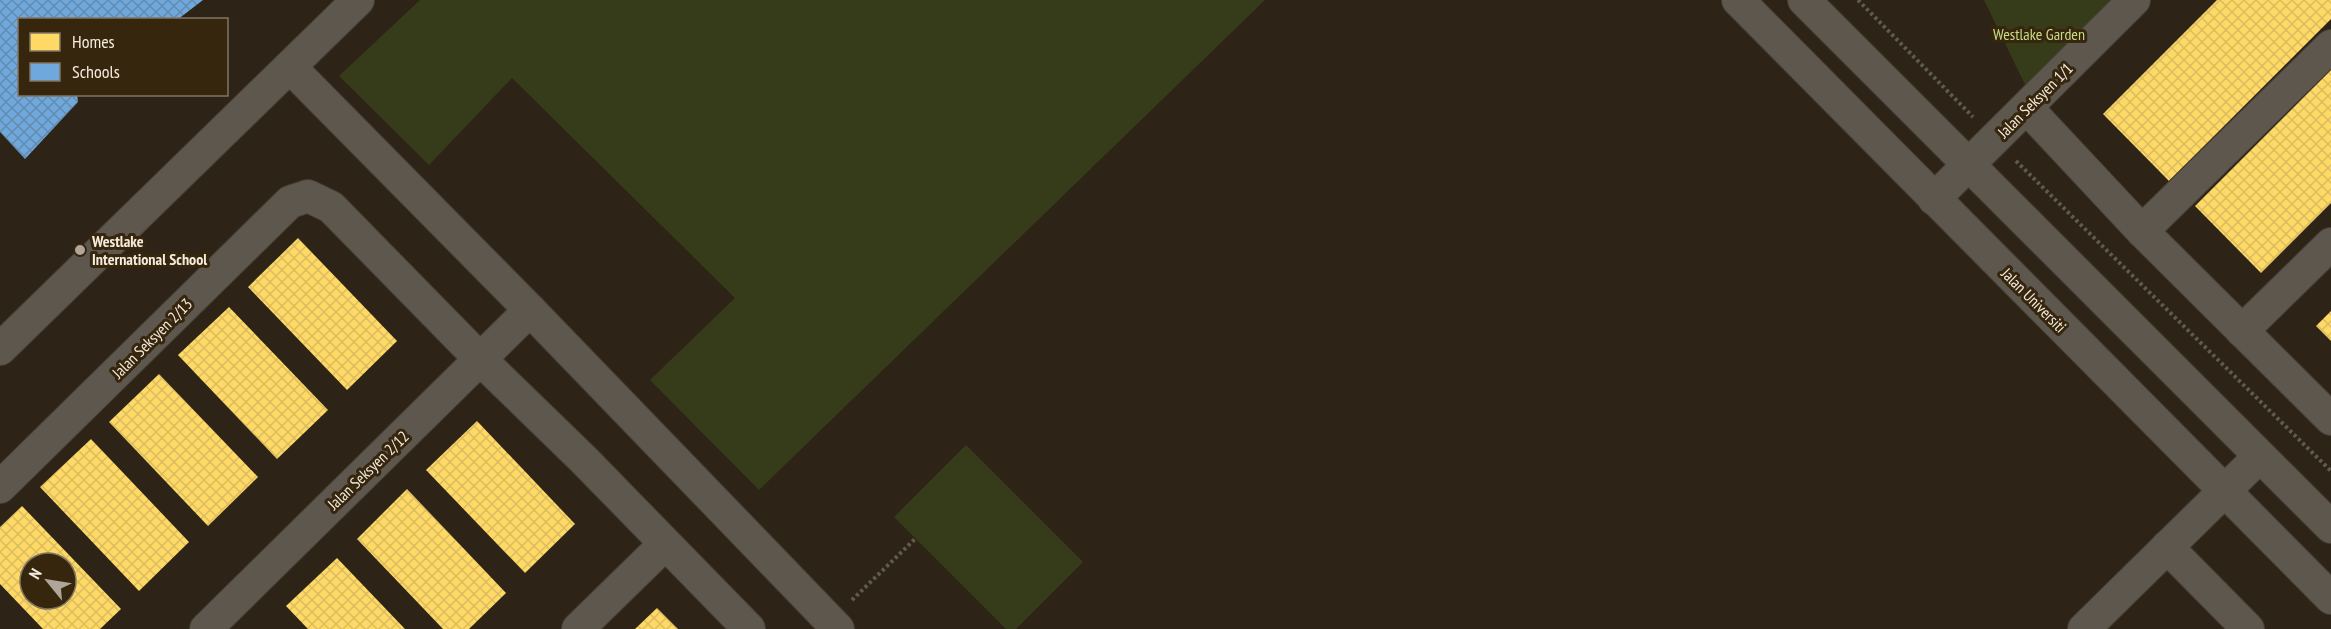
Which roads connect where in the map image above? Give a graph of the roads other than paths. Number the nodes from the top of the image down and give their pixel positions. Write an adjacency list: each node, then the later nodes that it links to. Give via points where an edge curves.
1 (358, 0): 6 (street)
2 (1738, 0): 9 (street, Jalan Universiti)
3 (1804, 0): 8 (street)
4 (2134, 0): 7 (street, Jalan Seksyen 1/1)
5 (2331, 46): 10 (street)
6 (290, 67): 12 (street); 14 (street)
7 (2027, 108): 8 (street, Jalan Seksyen 1/1); 10 (street)
8 (1968, 166): 9 (street, Jalan Seksyen 1/1); 17 (street)
9 (1934, 200): 19 (street, Jalan Universiti)
10 (2142, 231): 13 (street)
11 (2331, 244): 13 (street)
12 (530, 310): 15 (street, Jalan Seksyen 2/12); 24 (street)
13 (2242, 331): 16 (street)
14 (0, 349)
15 (480, 359): 18 (street, Jalan Seksyen 2/13, via 331,207 308,196 290,202); 21 (street); 25 (street, Jalan Seksyen 2/12)
16 (2331, 419)
17 (2259, 457): 19 (street); 20 (street)
18 (0, 487)
19 (2224, 491): 22 (street); 23 (street, Jalan Universiti)
20 (2331, 527)
21 (665, 544): 26 (street); 27 (street)
22 (2167, 547): 28 (street); 29 (street)
23 (2331, 598)
24 (834, 625)
25 (206, 629)
26 (578, 629)
27 (749, 629)
28 (2084, 629)
29 (2248, 629)

